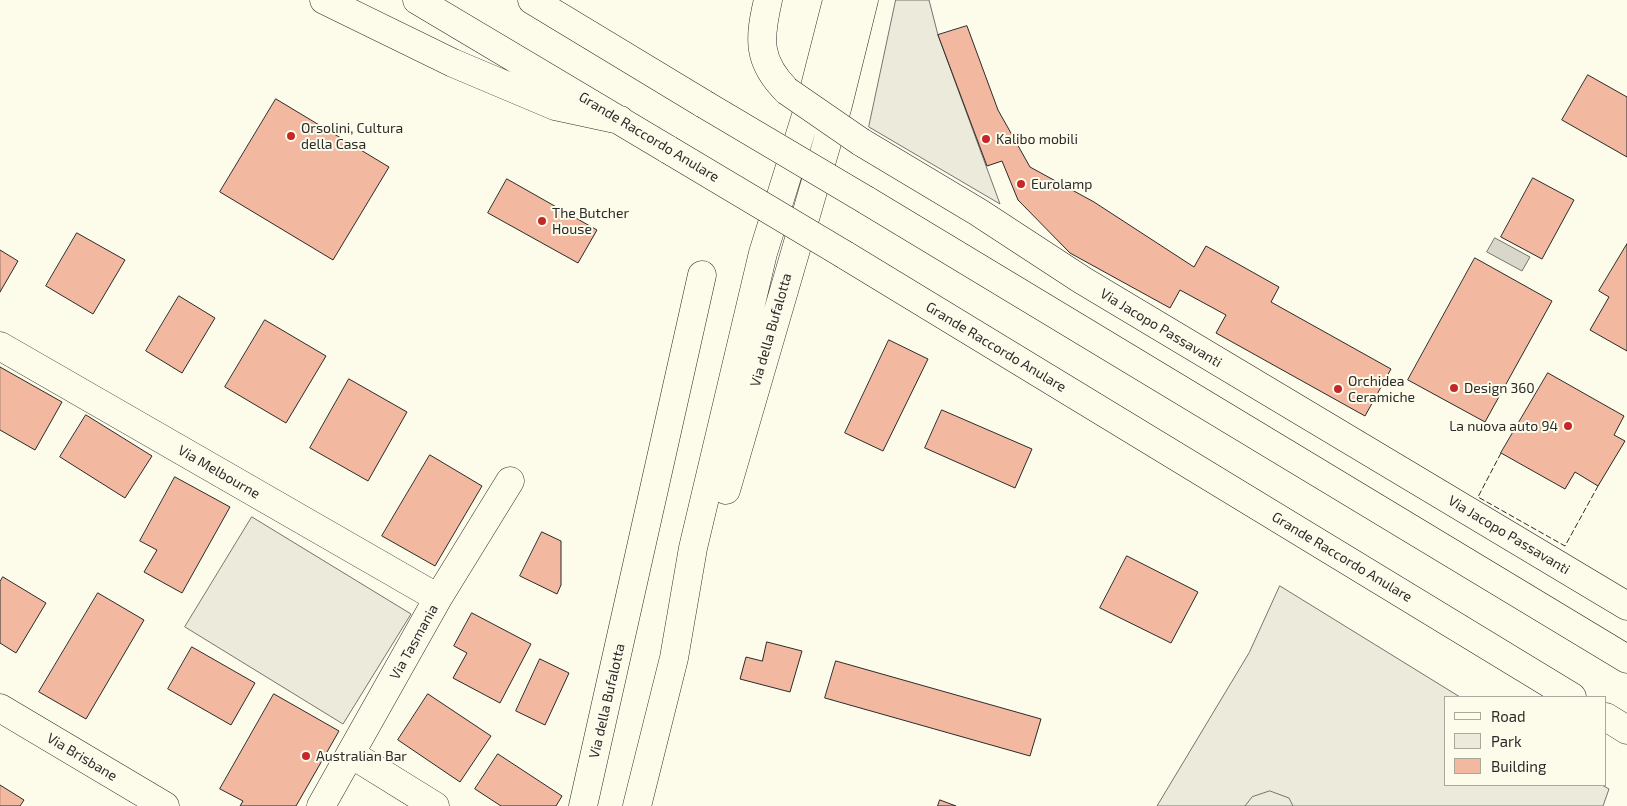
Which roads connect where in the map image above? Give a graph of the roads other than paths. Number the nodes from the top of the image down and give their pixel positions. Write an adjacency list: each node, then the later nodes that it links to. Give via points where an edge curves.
1 (324, 0): 7 (main road, via 446,60 555,106)
2 (417, 0): 7 (main road, Grande Raccordo Anulare)
3 (532, 0): 14 (main road, bridge)
4 (768, 0): 12 (main road, Via Jacopo Passavanti, bridge, via 762,30 763,54 772,76 787,91 861,142 978,212 1082,280)
5 (837, 0): 13 (main road, Via della Bufalotta, via 814,90 763,253 693,548)
6 (864, 0): 13 (main road, Via della Bufalotta, via 838,105 743,426 696,603)
7 (620, 120): 15 (main road, Grande Raccordo Anulare, bridge)
8 (702, 275): 23 (main road, Via della Bufalotta)
9 (0, 346): 11 (main road, Via Melbourne)
10 (510, 481): 11 (main road, Via Tasmania)
11 (438, 598): 19 (main road, Via Tasmania)
12 (1627, 606)
13 (674, 658): 24 (main road, Via della Bufalotta)
14 (1627, 659)
15 (1570, 696)
16 (0, 708): 20 (main road, Via Brisbane)
17 (1607, 718): 18 (main road)
18 (1627, 730)
19 (351, 754): 21 (main road, Via Tasmania); 22 (main road)
20 (165, 806)
21 (321, 806)
22 (435, 806)
23 (583, 806)
24 (636, 806)

